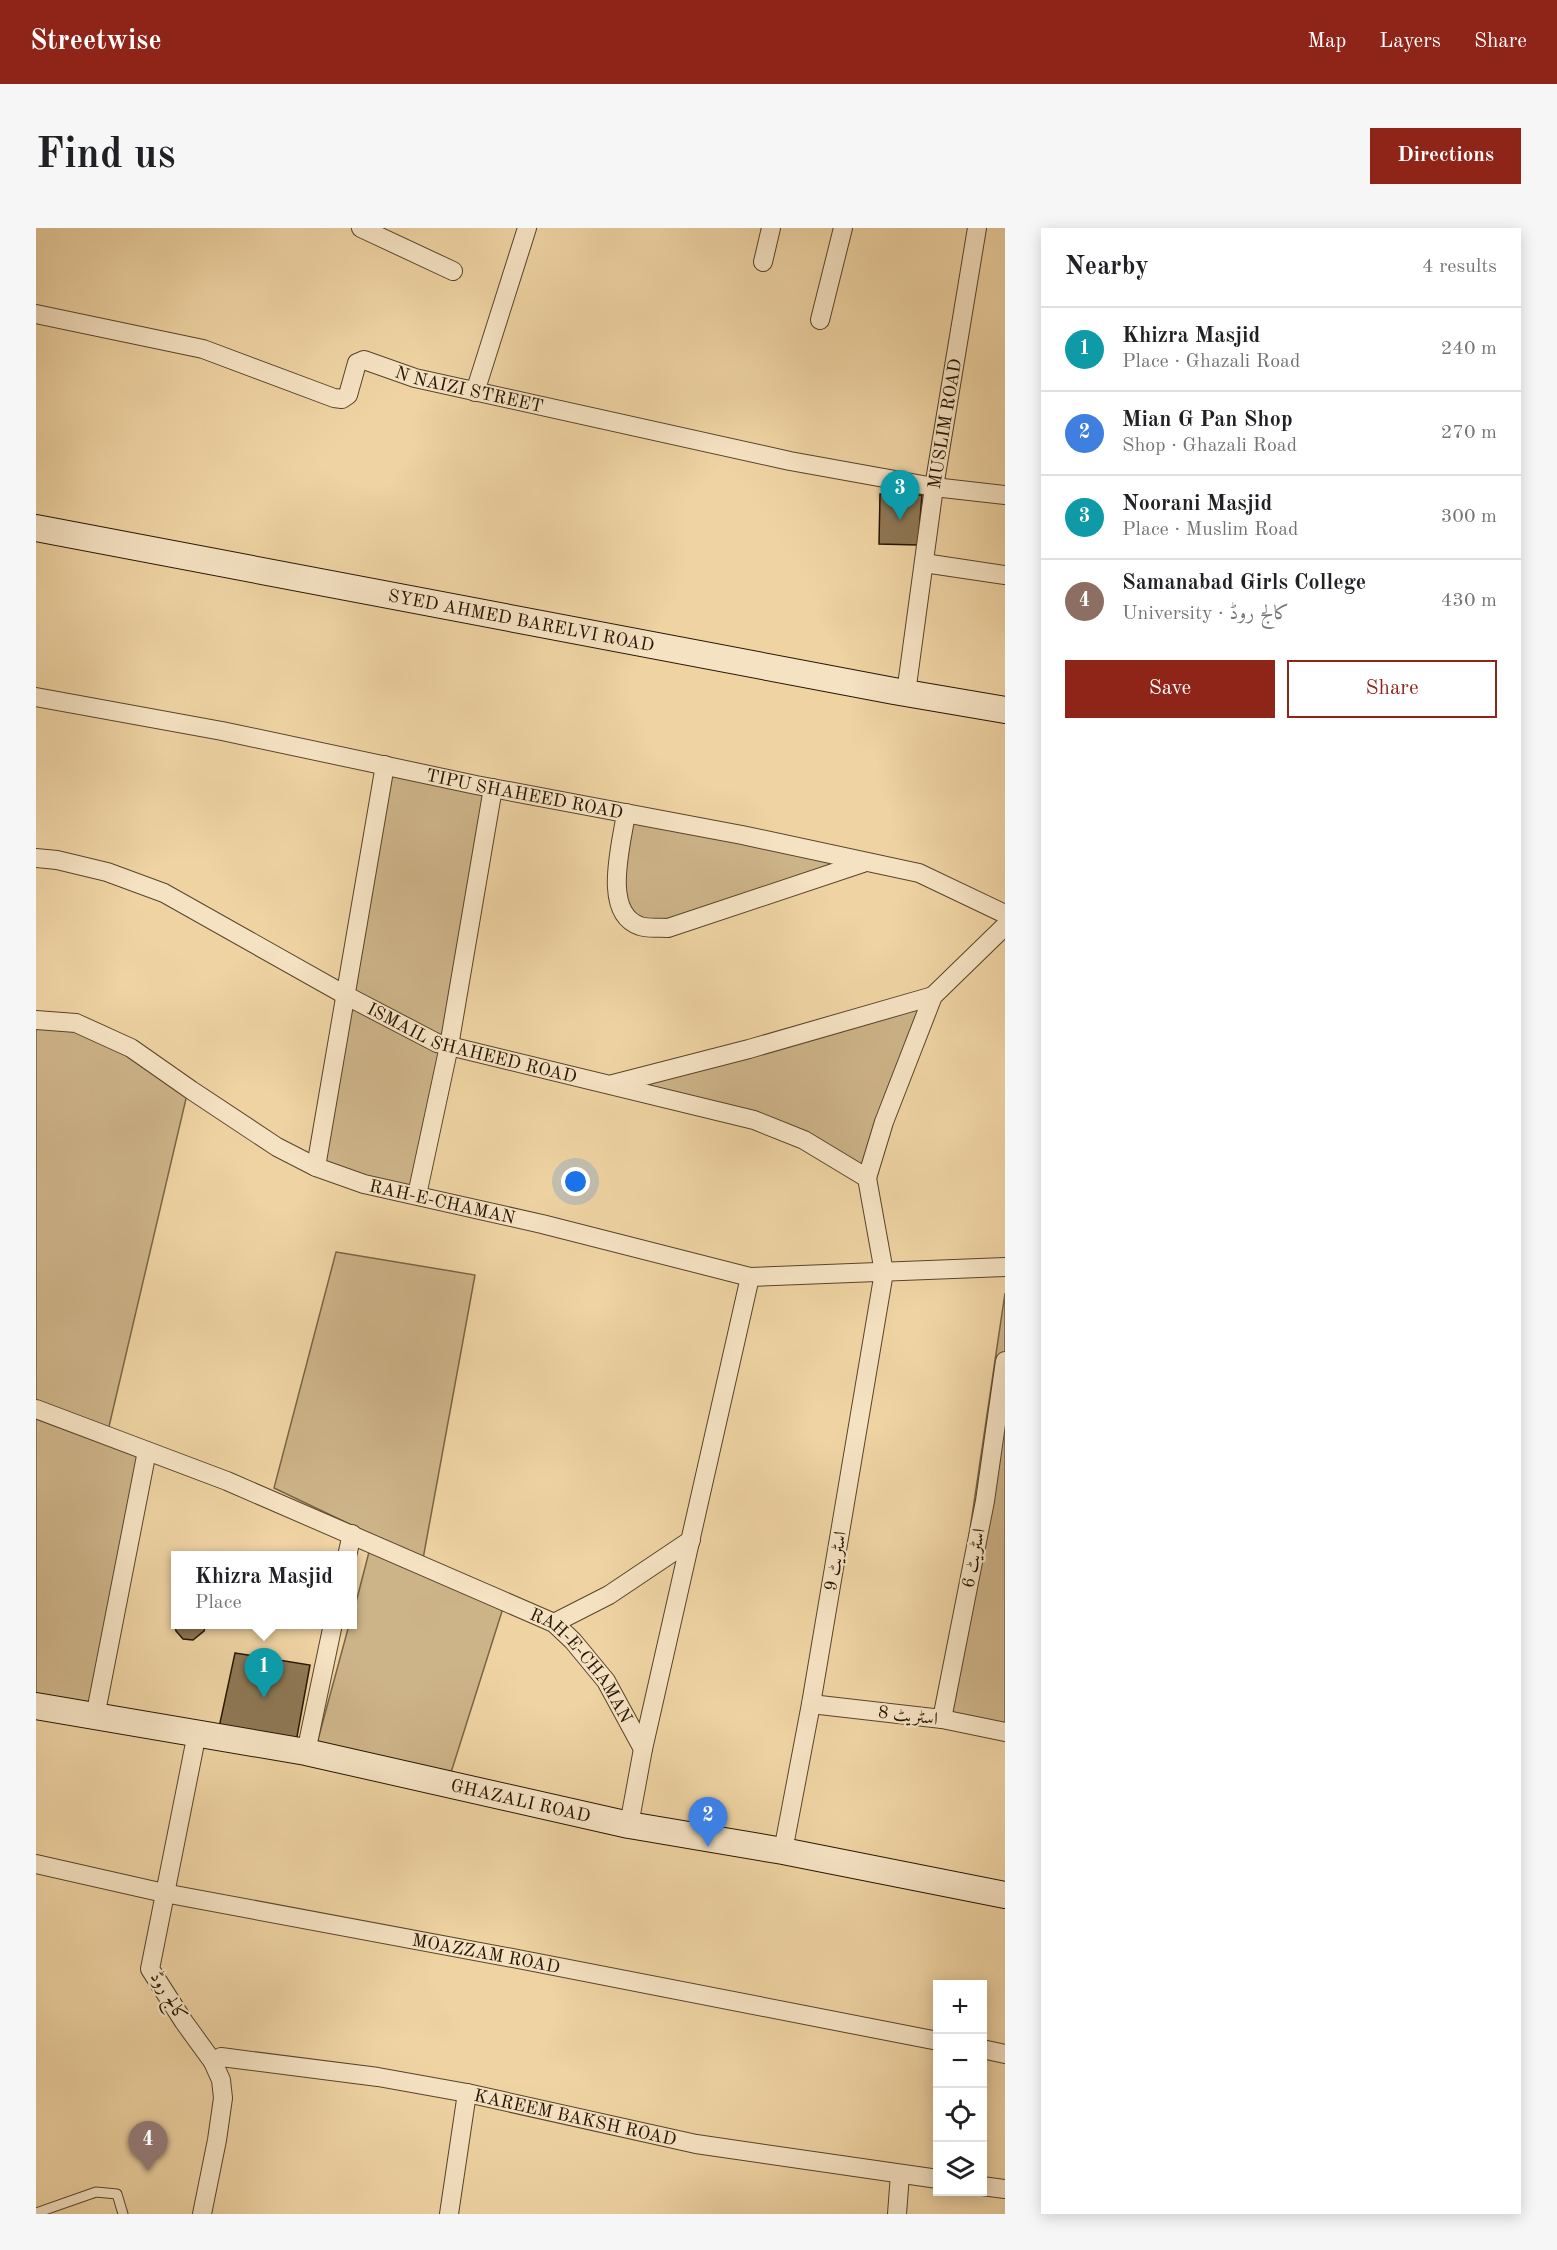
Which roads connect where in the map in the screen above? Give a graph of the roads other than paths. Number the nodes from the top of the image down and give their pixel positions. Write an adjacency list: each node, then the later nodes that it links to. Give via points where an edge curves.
1 (361, 228): 7 (street)
2 (527, 228): 10 (street)
3 (771, 228): 6 (street)
4 (843, 228): 9 (street)
5 (977, 228): 11 (street, MUSLIM ROAD)
6 (764, 262)
7 (453, 271)
8 (36, 314): 10 (street, N NAIZI STREET, via 203,349 334,398 348,395 357,363 364,360 415,378)
9 (820, 320)
10 (475, 392): 11 (street, N NAIZI STREET)
11 (934, 487): 12 (street, N NAIZI STREET); 14 (street, MUSLIM ROAD)
12 (1005, 495)
13 (36, 528): 16 (main road, SYED AHMED BARELVI ROAD)
14 (924, 563): 15 (street); 16 (street, MUSLIM ROAD)
15 (1005, 575)
16 (906, 693): 18 (main road, SYED AHMED BARELVI ROAD)
17 (36, 697): 19 (street, TIPU SHAHEED ROAD)
18 (1005, 710)
19 (386, 765): 20 (street, TIPU SHAHEED ROAD); 26 (street)
20 (493, 788): 21 (street, TIPU SHAHEED ROAD); 29 (street)
21 (626, 813): 23 (street, TIPU SHAHEED ROAD); 23 (street, via 616,886 618,904 629,921 642,927 668,928)
22 (36, 858): 26 (street, ISMAIL SHAHEED ROAD, via 107,872 164,893)
23 (865, 862): 24 (street, TIPU SHAHEED ROAD, via 919,873)
24 (1005, 914)
25 (1005, 926): 27 (street)
26 (347, 996): 29 (street, ISMAIL SHAHEED ROAD); 31 (street)
27 (933, 996): 30 (street, ISMAIL SHAHEED ROAD); 32 (street, via 884,1122)
28 (36, 1020): 31 (street, RAH-E-CHAMAN, via 76,1023 131,1048 260,1136)
29 (449, 1046): 30 (street, ISMAIL SHAHEED ROAD); 33 (street)
30 (608, 1085): 32 (street, via 754,1120 804,1140)
31 (316, 1167): 33 (street, RAH-E-CHAMAN, via 364,1184)
32 (867, 1178): 35 (street, اسٹریٹ 9)
33 (417, 1195): 36 (street, RAH-E-CHAMAN)
34 (1005, 1267): 35 (street, RAH-E-CHAMAN)
35 (884, 1272): 36 (street, RAH-E-CHAMAN); 45 (street, اسٹریٹ 9)
36 (750, 1277): 41 (street)
37 (1005, 1361): 48 (street, اسٹریٹ 6, via 985,1501)
38 (36, 1409): 39 (street, RAH-E-CHAMAN)
39 (147, 1451): 40 (street, RAH-E-CHAMAN); 47 (street)
40 (352, 1534): 42 (street); 43 (street, RAH-E-CHAMAN)
41 (691, 1540): 43 (street, via 609,1595); 51 (street)
42 (348, 1551)
43 (555, 1623): 51 (street, RAH-E-CHAMAN, via 606,1681)
44 (332, 1629): 52 (street)
45 (811, 1704): 48 (street, اسٹریٹ 8); 54 (street, اسٹریٹ 9)
46 (36, 1706): 47 (main road, GHAZALI ROAD)
47 (95, 1717): 50 (main road, GHAZALI ROAD)
48 (942, 1719): 49 (street, اسٹریٹ 8)
49 (1005, 1732)
50 (197, 1733): 52 (main road, GHAZALI ROAD); 56 (street, کالج روڈ)
51 (644, 1749): 53 (street)
52 (306, 1752): 53 (main road, GHAZALI ROAD)
53 (629, 1826): 54 (main road, GHAZALI ROAD)
54 (783, 1851): 57 (main road, GHAZALI ROAD)
55 (36, 1864): 56 (street, MOAZZAM ROAD)
56 (164, 1893): 58 (street, MOAZZAM ROAD); 61 (street, کالج روڈ, via 150,1969)
57 (1005, 1895)
58 (933, 2040)
59 (987, 2050): 60 (street)
60 (1005, 2054)
61 (213, 2061): 62 (street, KAREEM BAKSH ROAD, via 232,2058); 69 (street, کالج روڈ, via 223,2098)
62 (467, 2093): 63 (street, KAREEM BAKSH ROAD, via 696,2144); 70 (street)
63 (900, 2174): 64 (street, KAREEM BAKSH ROAD); 71 (street)
64 (933, 2179)
65 (987, 2187): 66 (street)
66 (1005, 2189)
67 (36, 2213): 68 (lane, via 96,2192 117,2194)
68 (123, 2214)
69 (202, 2214)
70 (449, 2214)
71 (897, 2214)

